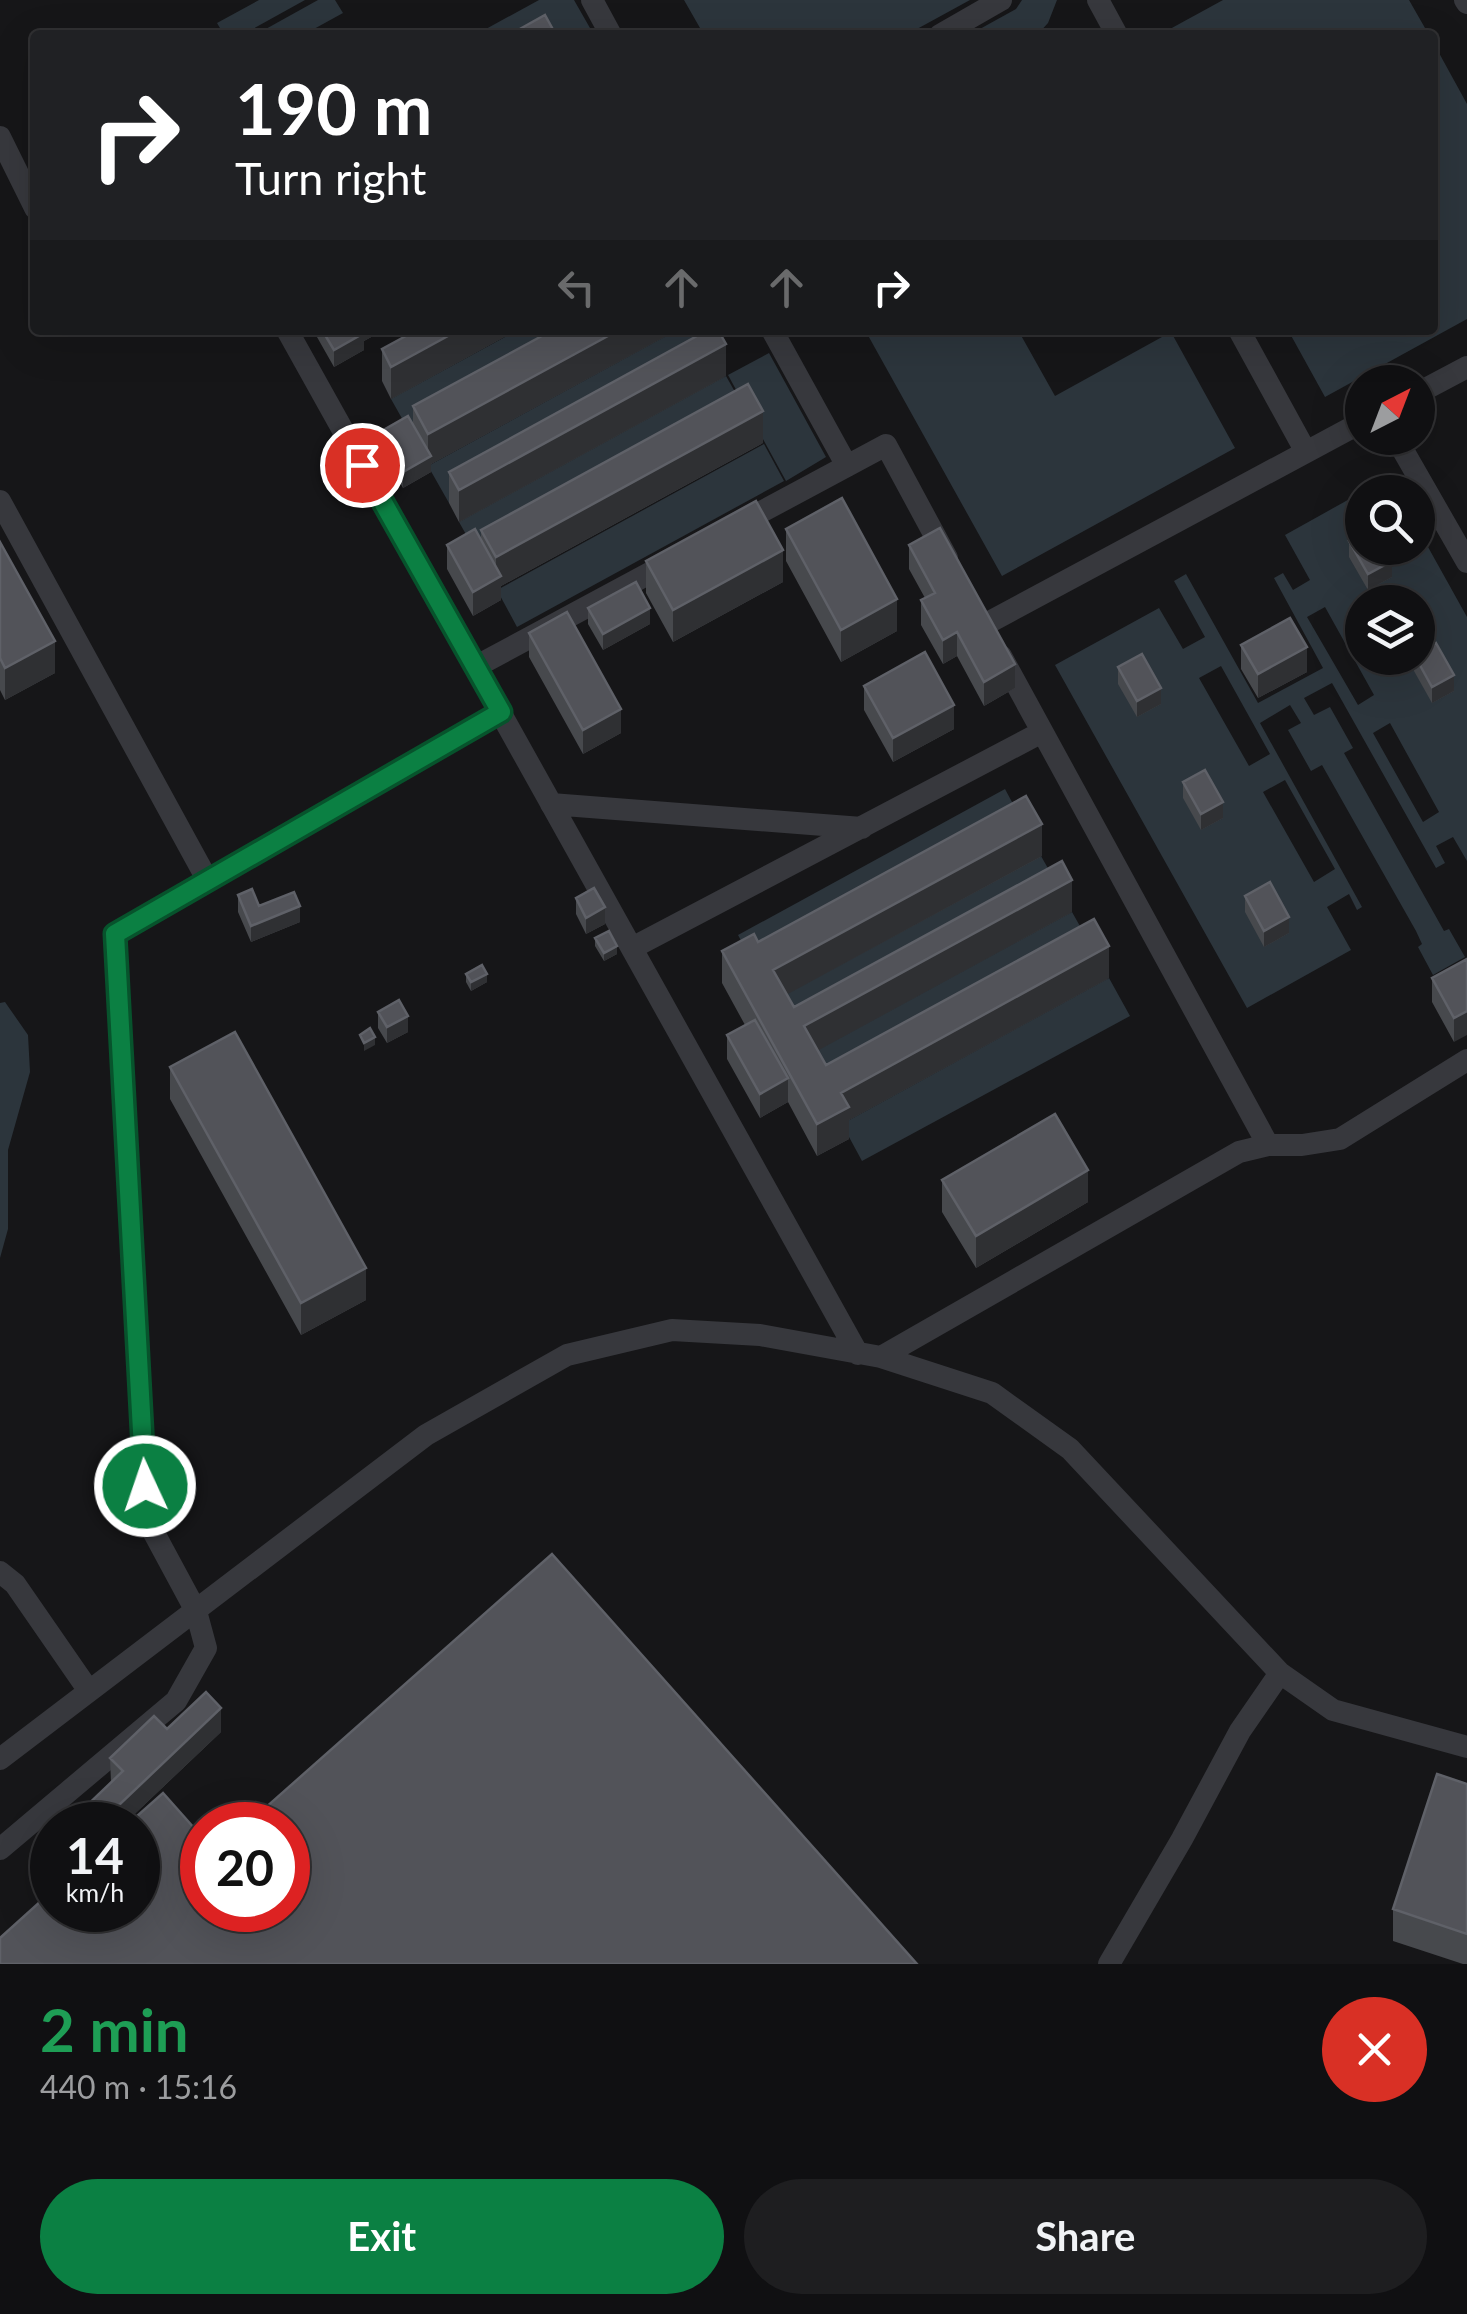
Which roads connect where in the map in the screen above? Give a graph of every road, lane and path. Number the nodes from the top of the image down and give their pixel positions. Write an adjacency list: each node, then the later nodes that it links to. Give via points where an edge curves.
1 (592, 0): 4 (lane)
2 (1001, 0): 5 (lane)
3 (1104, 2): 6 (lane)
4 (608, 30)
5 (949, 30)
6 (1115, 30)
7 (0, 137): 8 (lane)
8 (30, 198)
9 (291, 335): 21 (lane)
10 (775, 335): 17 (lane)
11 (1242, 335): 15 (lane)
12 (1467, 367): 13 (lane)
13 (1435, 384)
14 (1345, 431): 15 (lane)
15 (1306, 452): 23 (lane, via 980,617)
16 (1406, 455): 19 (lane)
17 (846, 466): 20 (lane, via 886,445); 21 (lane)
18 (0, 501): 26 (lane)
19 (1467, 562)
20 (957, 576)
21 (475, 667): 22 (lane)
22 (501, 712): 24 (lane); 26 (lane)
23 (1042, 732): 25 (lane); 29 (lane)
24 (551, 804): 25 (lane); 27 (lane)
25 (862, 828): 27 (lane)
26 (208, 881): 32 (lane, via 115,934 147,1520)
27 (632, 948): 30 (lane)
28 (1467, 1060): 29 (lane, via 1340,1139)
29 (1268, 1145): 30 (lane, via 1239,1152)
30 (870, 1356): 32 (lane, via 760,1334 672,1330 568,1354 426,1435); 33 (lane, via 992,1393 1070,1450)
31 (0, 1572): 34 (lane)
32 (196, 1612): 34 (lane); 37 (lane, via 206,1648 176,1701)
33 (1280, 1673): 35 (lane, via 1333,1710); 38 (lane, via 1240,1731)
34 (89, 1691): 36 (lane)
35 (1467, 1747)
36 (0, 1759)
37 (0, 1850)
38 (1109, 1964)

